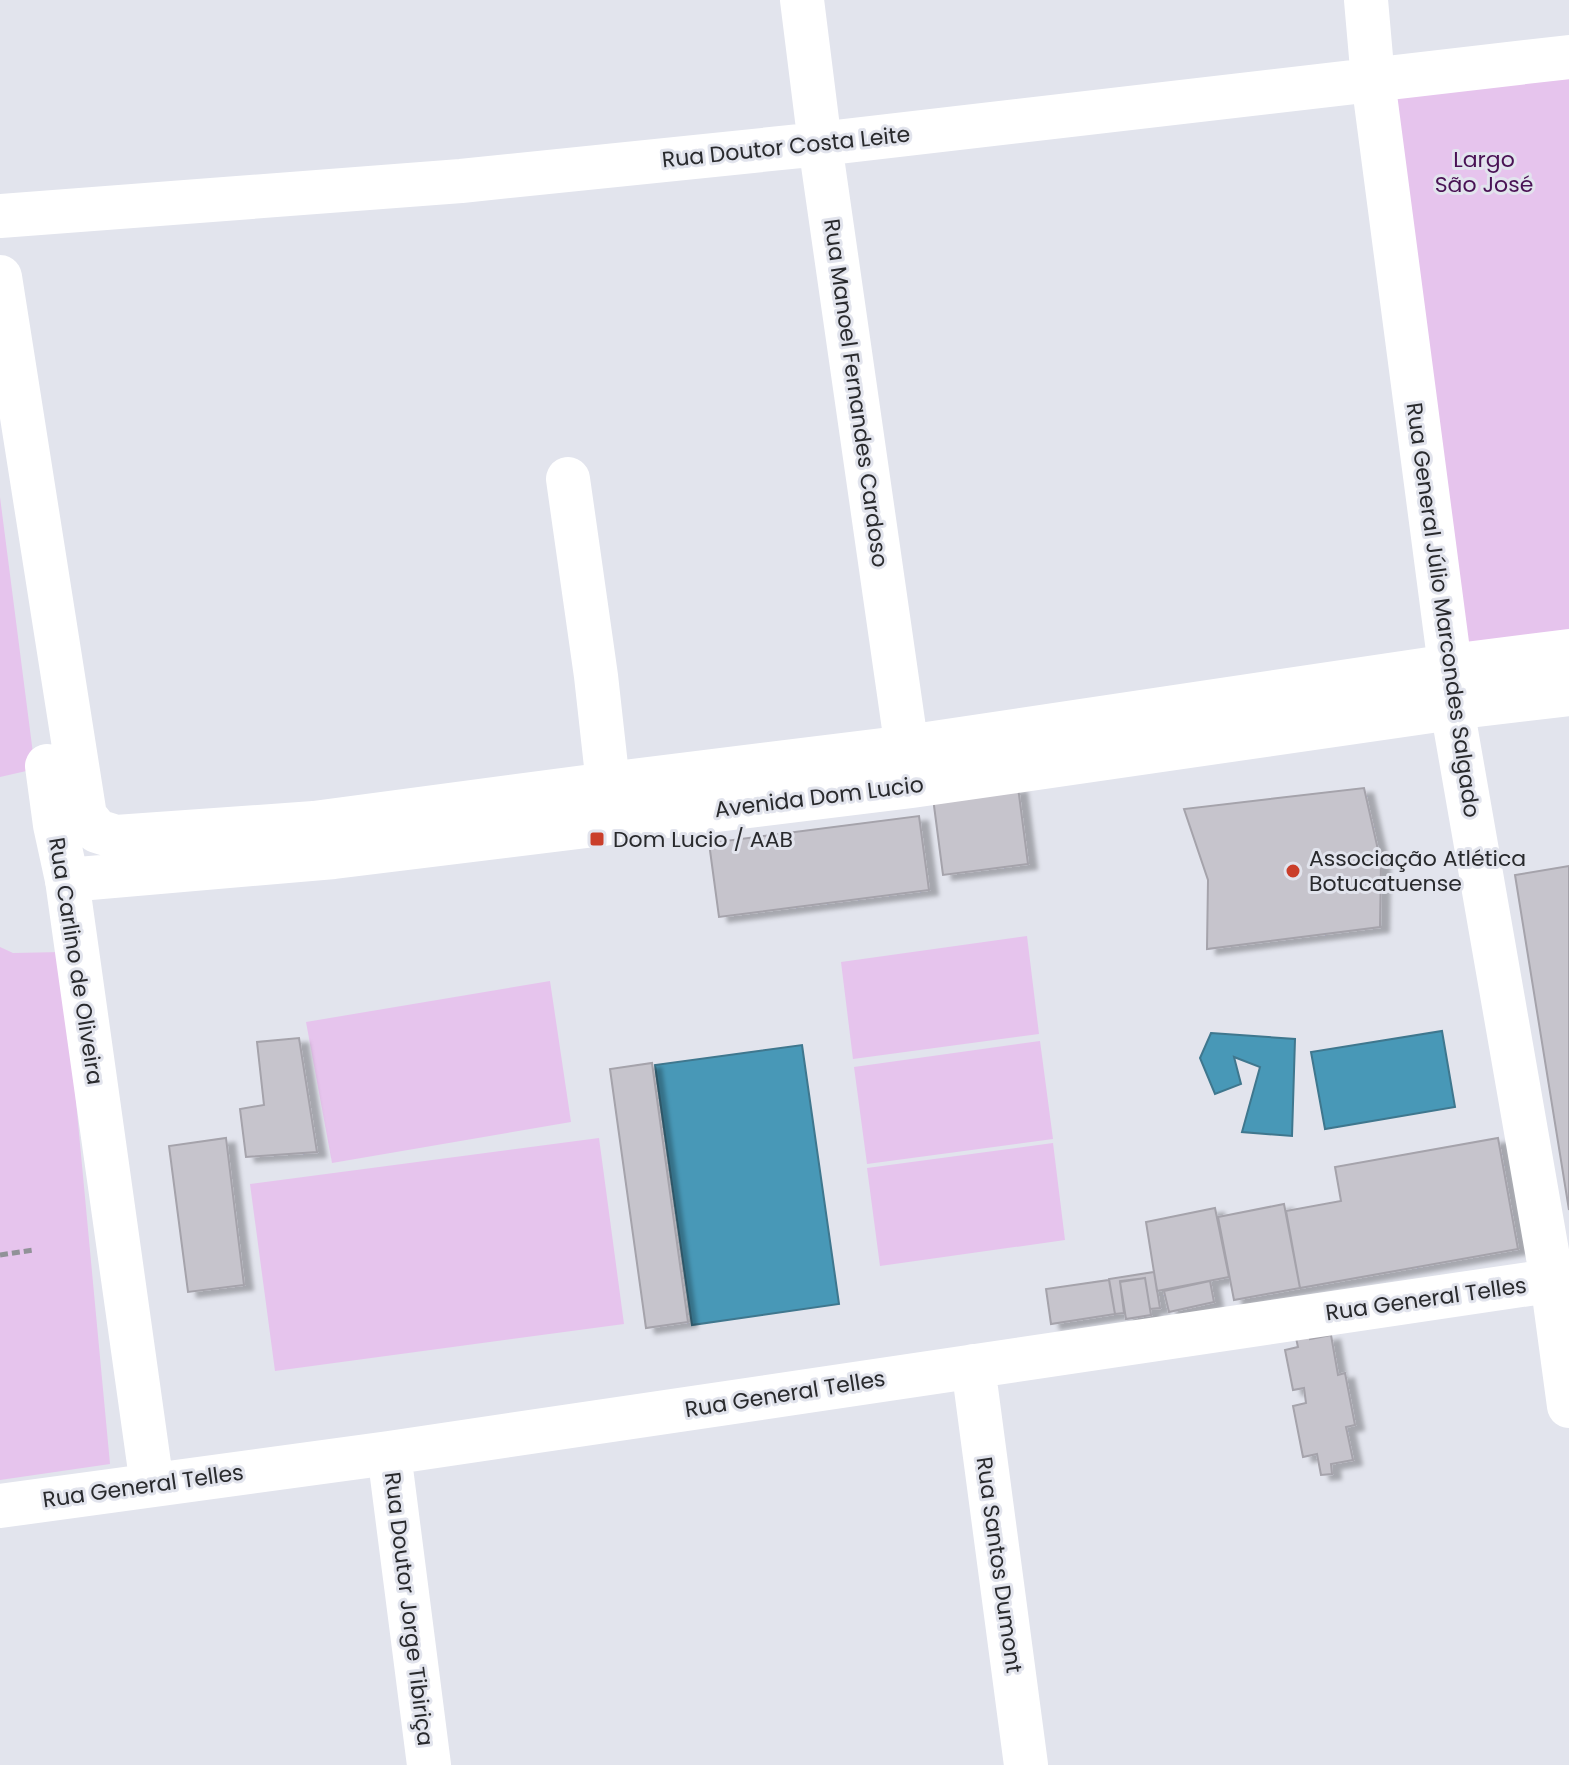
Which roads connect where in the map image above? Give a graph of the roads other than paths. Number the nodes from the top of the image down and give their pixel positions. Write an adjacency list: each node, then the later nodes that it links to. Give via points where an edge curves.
1 (802, 0): 5 (street, Rua Manoel Fernandes Cardoso)
2 (1366, 0): 4 (street, Rua General Júlio Marcondes Salgado)
3 (1569, 57): 4 (street, Rua Doutor Costa Leite)
4 (1373, 80): 5 (street, Rua Doutor Costa Leite); 11 (street, Rua General Júlio Marcondes Salgado)
5 (820, 144): 6 (street, Rua Doutor Costa Leite, via 461,181); 13 (street, Rua Manoel Fernandes Cardoso)
6 (0, 216)
7 (0, 277): 15 (street, Rua Carlino de Oliveira)
8 (0, 437): 16 (street, Rua Carlino de Oliveira)
9 (568, 479): 14 (street)
10 (1569, 651): 11 (street, Avenida Dom Lucio)
11 (1451, 687): 12 (street, Avenida Dom Lucio); 13 (street, Avenida Dom Lucio); 17 (street, Rua General Júlio Marcondes Salgado)
12 (1569, 694)
13 (910, 767): 14 (street, Avenida Dom Lucio); 16 (street, Avenida Dom Lucio, via 334,857)
14 (608, 784): 15 (street, Avenida Dom Lucio, via 314,823 116,837 97,831)
15 (85, 816)
16 (67, 880): 21 (street, Rua Carlino de Oliveira)
17 (1560, 1279): 18 (street, Rua General Telles); 19 (street, Rua General Júlio Marcondes Salgado)
18 (973, 1366): 20 (street, Rua General Telles); 24 (street, Rua Santos Dumont)
19 (1569, 1406)
20 (389, 1453): 21 (street, Rua General Telles); 23 (street, Rua Doutor Jorge Tibiriça)
21 (152, 1485): 22 (street, Rua General Telles)
22 (0, 1506)
23 (429, 1765)
24 (1026, 1765)

